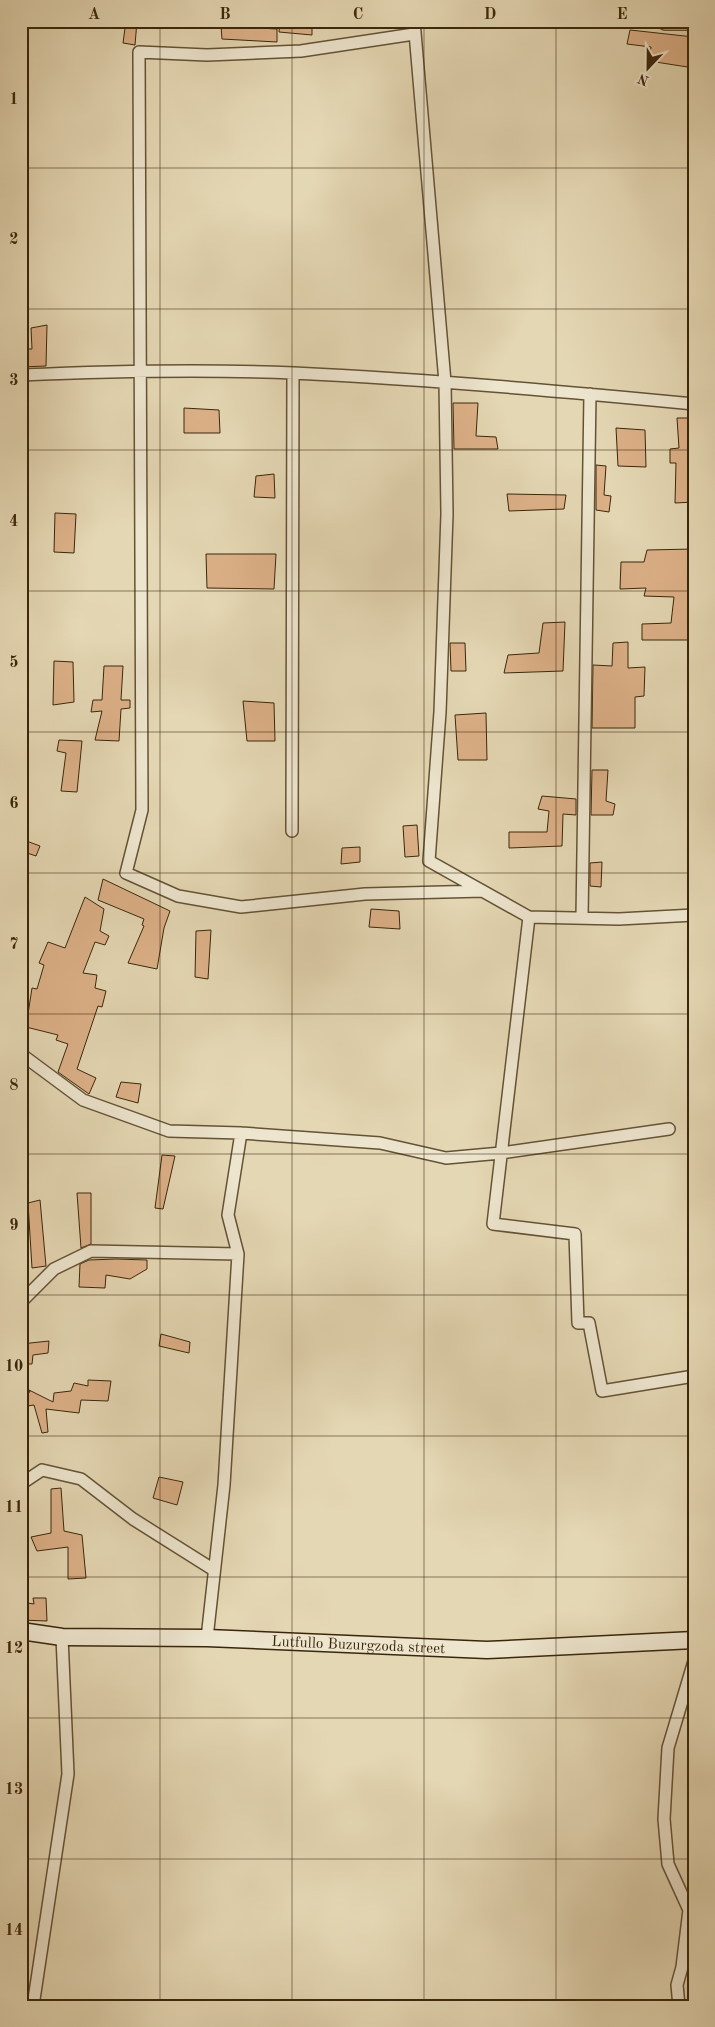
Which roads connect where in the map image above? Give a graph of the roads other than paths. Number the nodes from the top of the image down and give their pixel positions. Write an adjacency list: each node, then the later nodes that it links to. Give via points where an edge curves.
1 (414, 21): 4 (street)
2 (660, 21): 3 (street, via 665,24)
3 (694, 24)
4 (414, 34): 5 (street, via 301,51 207,55 139,52); 8 (street)
5 (141, 370): 6 (street); 7 (street); 12 (street, via 142,810 126,873 178,896 241,907 364,894)
6 (293, 373): 8 (street); 11 (street)
7 (21, 374)
8 (445, 382): 9 (street); 12 (street, via 446,524 440,712 429,861)
9 (590, 394): 10 (street); 15 (street)
10 (694, 404)
11 (292, 831)
12 (483, 891): 14 (street)
13 (694, 915): 15 (street)
14 (528, 917): 15 (street); 19 (street)
15 (582, 918)
16 (21, 1056): 18 (street, via 83,1100 169,1131)
17 (668, 1129): 19 (street)
18 (241, 1132): 19 (street, via 380,1143 446,1158); 20 (street, via 228,1215)
19 (501, 1153): 22 (street, via 493,1224 575,1234 578,1323 588,1323 602,1391)
20 (238, 1254): 21 (street, via 91,1251 54,1269); 24 (street, via 224,1485)
21 (21, 1302)
22 (694, 1376)
23 (21, 1484): 24 (street, via 42,1470 81,1479 133,1519)
24 (214, 1570): 27 (street)
25 (21, 1631): 26 (main road, Lutfullo Buzurgzoda street)
26 (62, 1636): 27 (main road, Lutfullo Buzurgzoda street); 30 (street, via 68,1774)
27 (207, 1638): 28 (main road, Lutfullo Buzurgzoda street, via 487,1650)
28 (694, 1640)
29 (694, 1662): 31 (street, via 668,1748 664,1820 668,1864 689,1910 677,1985)
30 (33, 2006)
31 (680, 2006)

